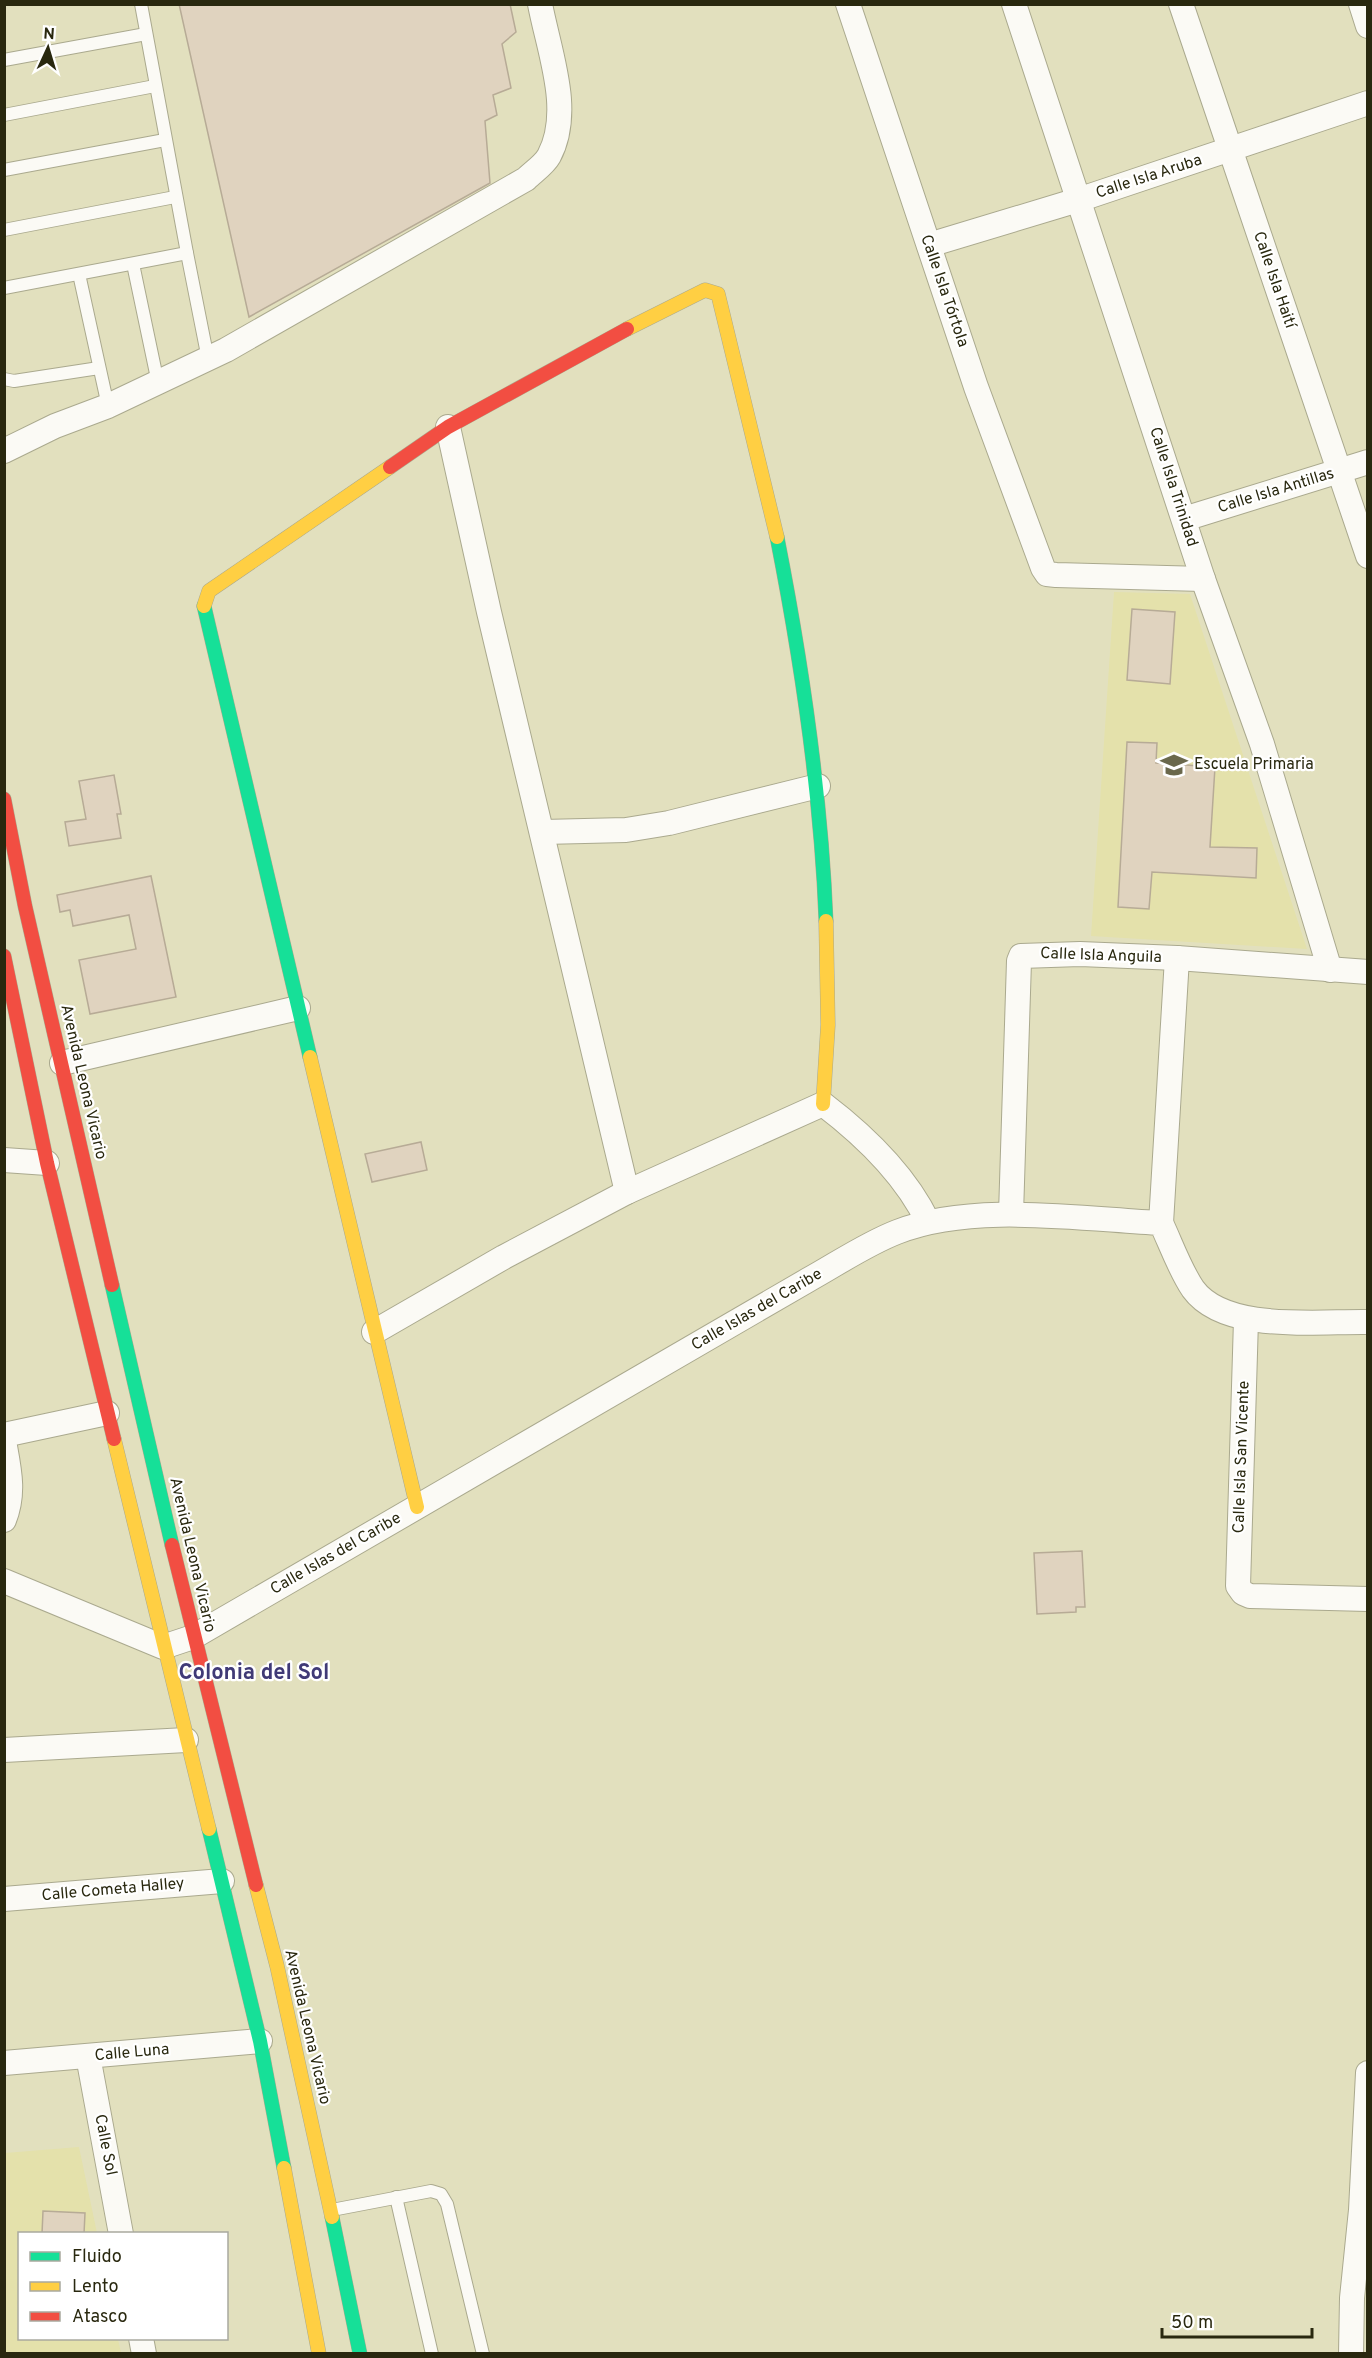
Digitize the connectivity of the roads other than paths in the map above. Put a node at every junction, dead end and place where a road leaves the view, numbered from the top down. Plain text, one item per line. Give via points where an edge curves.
1 (141, 4) edge
2 (540, 4) edge
3 (848, 4) edge
4 (1014, 4) edge
5 (1181, 4) edge
6 (1361, 4) edge
7 (1368, 26) edge
8 (146, 34) junction
9 (4, 60) edge
10 (155, 86) junction
11 (1368, 104) edge
12 (4, 115) edge
13 (165, 140) junction
14 (1230, 150) junction
15 (4, 170) edge
16 (175, 197) junction
17 (1078, 200) junction
18 (4, 230) edge
19 (929, 245) junction
20 (187, 253) junction
21 (133, 264) junction
22 (79, 274) junction
23 (4, 288) edge
24 (208, 359) junction
25 (99, 368) junction
26 (4, 379) edge
27 (158, 383) junction
28 (108, 405) junction
29 (448, 427) junction
30 (4, 451) edge
31 (1368, 462) edge
32 (1339, 471) junction
33 (1184, 519) junction
34 (1368, 555) edge
35 (1203, 579) junction
36 (818, 786) junction
37 (4, 798) edge
38 (543, 832) junction
39 (12, 877) edge
40 (4, 956) edge
41 (1177, 958) junction
42 (1330, 970) junction
43 (1368, 972) edge
44 (298, 1008) junction
45 (62, 1063) junction
46 (823, 1104) junction
47 (4, 1160) edge
48 (47, 1163) junction
49 (627, 1192) junction
50 (1011, 1214) junction
51 (928, 1222) junction
52 (1161, 1223) junction
53 (1246, 1320) junction
54 (1368, 1322) edge
55 (374, 1332) junction
56 (107, 1413) junction
57 (4, 1435) edge
58 (4, 1441) edge
59 (417, 1507) junction
60 (4, 1520) edge
61 (4, 1581) edge
62 (1368, 1599) edge
63 (193, 1636) junction
64 (162, 1647) junction
65 (186, 1740) junction
66 (4, 1750) edge
67 (222, 1881) junction
68 (4, 1899) edge
69 (260, 2041) junction
70 (88, 2056) junction
71 (4, 2063) edge
72 (1368, 2073) edge
73 (1367, 2097) edge
74 (396, 2197) junction
75 (331, 2211) junction
76 (121, 2232) edge
77 (319, 2354) edge
78 (360, 2354) edge
79 (432, 2354) edge
80 (483, 2354) edge
81 (1351, 2354) edge

1 - 8 lane
2 - 24 street via 559,98 559,131 548,158 526,179
3 - 19 street, Calle Isla Tórtola
4 - 17 street, Calle Isla Trinidad
5 - 14 street, Calle Isla Haití
6 - 7 street
8 - 9 lane
8 - 10 lane
10 - 12 lane
10 - 13 lane
11 - 14 street, Calle Isla Aruba
13 - 15 lane
13 - 16 lane
14 - 17 street, Calle Isla Aruba
14 - 32 street, Calle Isla Haití
16 - 18 lane
16 - 20 lane
17 - 19 street, Calle Isla Aruba
17 - 33 street, Calle Isla Trinidad
19 - 35 street, Calle Isla Tórtola via 976,387 1047,574
20 - 21 lane
20 - 24 lane
21 - 22 lane
21 - 27 lane
22 - 23 lane
22 - 25 lane
24 - 27 street
25 - 26 lane via 14,381
25 - 28 lane
27 - 28 street
28 - 30 street
29 - 36 street via 577,354 705,290 718,294 755,434 793,613
29 - 38 street
29 - 44 street via 209,591 204,606
31 - 32 street, Calle Isla Antillas
32 - 33 street, Calle Isla Antillas
32 - 34 street, Calle Isla Haití
33 - 35 street, Calle Isla Trinidad
35 - 42 street, Calle Isla Trinidad via 1262,744
36 - 38 street via 669,823 626,830
36 - 46 street via 827,902 829,1017
37 - 39 street, Avenida Leona Vicario
38 - 49 street
39 - 45 street, Avenida Leona Vicario
40 - 48 street
41 - 42 street, Calle Isla Anguila
41 - 50 street, Calle Isla Anguila via 1021,956
41 - 52 street
42 - 43 street, Calle Isla Anguila
44 - 45 street
44 - 55 street
45 - 63 street, Avenida Leona Vicario
46 - 49 street
46 - 51 street via 856,1130 898,1174 915,1194
47 - 48 street
48 - 56 street
49 - 55 street
50 - 51 street, Calle Islas del Caribe
50 - 52 street, Calle Islas del Caribe
51 - 59 street, Calle Islas del Caribe via 896,1232 808,1280
52 - 53 street via 1193,1289 1212,1308
53 - 54 street
53 - 62 street, Calle Isla San Vicente via 1238,1586 1250,1596
55 - 59 street
56 - 57 street
56 - 64 street
58 - 60 street via 11,1482 11,1503
59 - 63 street, Calle Islas del Caribe
61 - 64 street
63 - 64 street, Calle Islas del Caribe
63 - 75 street, Avenida Leona Vicario via 277,1966
64 - 65 street
65 - 66 street
65 - 67 street
67 - 68 street, Calle Cometa Halley
67 - 69 street
69 - 70 street, Calle Luna
69 - 77 street
70 - 71 street, Calle Luna
70 - 76 street, Calle Sol
72 - 73 street
73 - 81 street
74 - 75 lane
74 - 79 lane
74 - 80 lane via 431,2191 441,2194 447,2204
75 - 78 street, Avenida Leona Vicario

